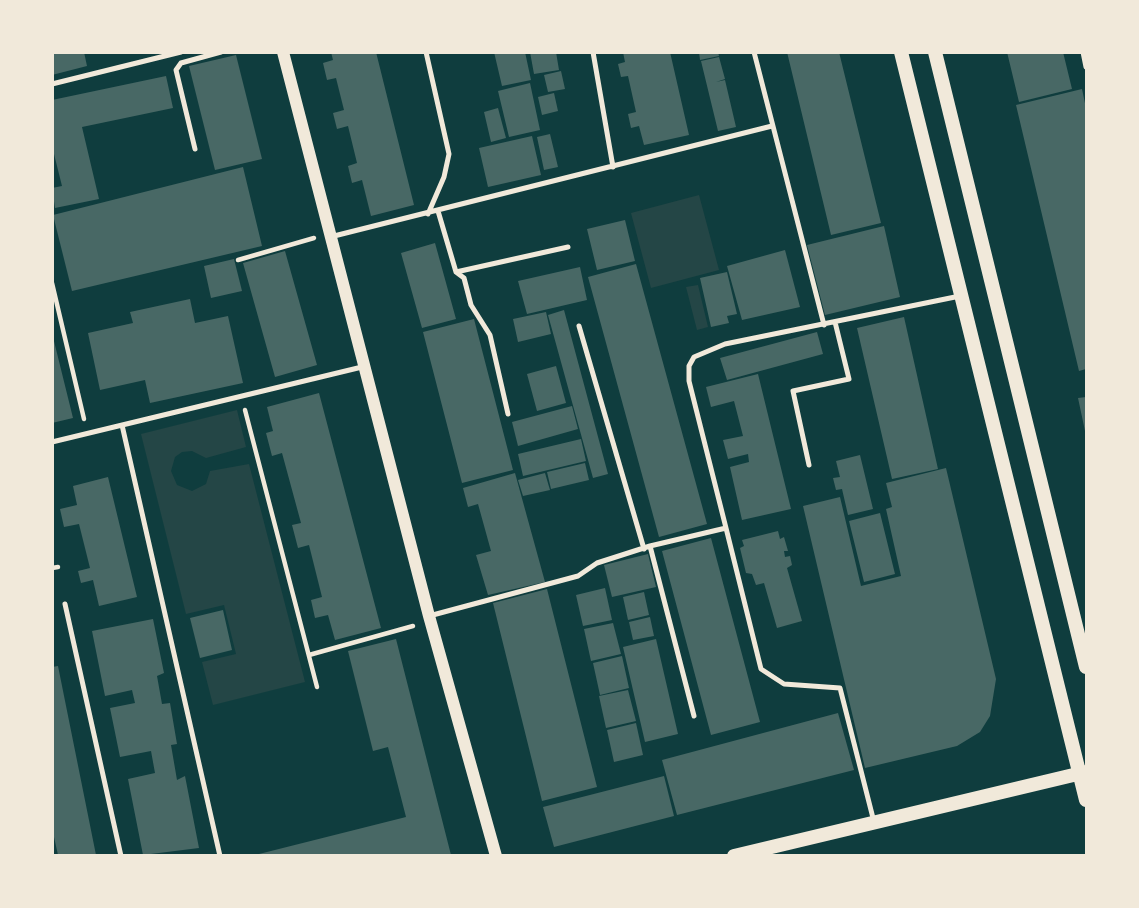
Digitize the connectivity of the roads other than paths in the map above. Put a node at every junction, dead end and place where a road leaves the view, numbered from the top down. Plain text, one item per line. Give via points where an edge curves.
1 (181, 52) edge
2 (221, 52) edge
3 (283, 52) edge
4 (426, 52) edge
5 (593, 52) edge
6 (754, 52) edge
7 (901, 52) edge
8 (935, 52) edge
9 (1083, 52) edge
10 (1087, 67) edge
11 (52, 85) edge
12 (772, 126) junction
13 (193, 140) junction
14 (184, 141) dead end
15 (195, 149) dead end
16 (613, 167) junction
17 (438, 211) junction
18 (428, 214) junction
19 (329, 234) junction
20 (568, 247) dead end
21 (456, 272) junction
22 (962, 295) junction
23 (835, 322) junction
24 (824, 325) junction
25 (579, 326) dead end
26 (364, 366) junction
27 (508, 414) dead end
28 (122, 425) junction
29 (52, 442) edge
30 (809, 465) dead end
31 (726, 528) junction
32 (647, 548) junction
33 (65, 604) dead end
34 (429, 619) junction
35 (1087, 667) edge
36 (694, 716) dead end
37 (1083, 773) edge
38 (1087, 800) edge
39 (874, 822) junction
40 (121, 856) edge
41 (220, 856) edge
42 (496, 856) edge
43 (734, 856) edge

1 - 11 lane
2 - 13 lane via 181,64 176,70
3 - 19 street
4 - 18 lane via 449,154
5 - 16 lane
6 - 12 lane
7 - 22 main road
8 - 35 main road
9 - 10 lane
12 - 16 lane
12 - 24 lane
13 - 14 lane
13 - 15 lane
16 - 17 lane
17 - 18 lane
17 - 21 lane
18 - 19 lane
19 - 26 street
20 - 21 lane
21 - 27 lane via 464,278 471,305 491,335
22 - 23 lane
22 - 37 main road
23 - 24 lane
23 - 30 lane via 849,379 793,391
24 - 31 lane via 725,344 694,357 689,366
25 - 32 lane
26 - 28 lane
26 - 34 street
28 - 29 lane
28 - 41 lane
31 - 32 lane
31 - 39 lane via 761,669 784,684 840,688
32 - 34 lane via 597,563 579,576
32 - 36 lane
33 - 40 lane
34 - 42 street
37 - 38 main road
37 - 39 main road
39 - 43 main road

